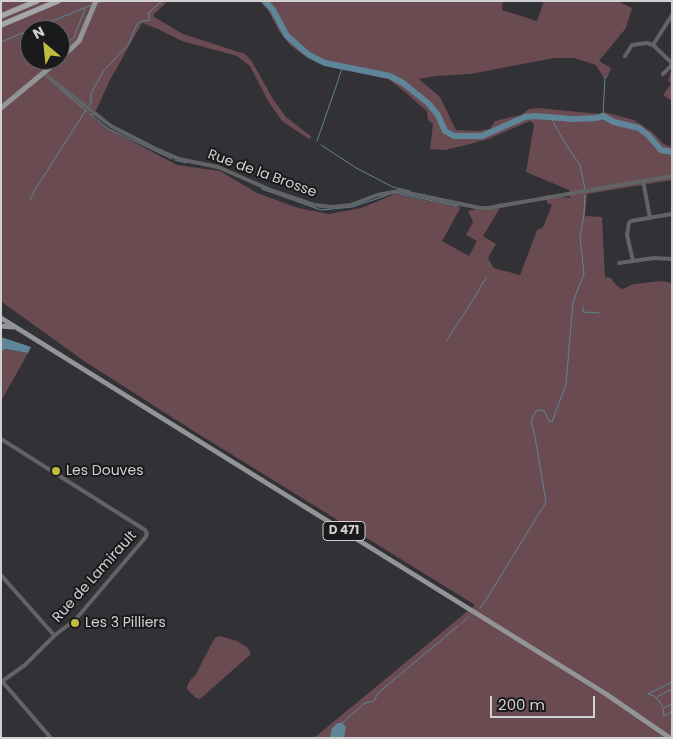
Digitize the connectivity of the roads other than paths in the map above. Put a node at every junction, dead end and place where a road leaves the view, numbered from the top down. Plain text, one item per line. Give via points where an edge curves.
1 (37, 1) edge
2 (58, 1) edge
3 (95, 4) edge
4 (672, 15) edge
5 (1, 16) edge
6 (1, 25) edge
7 (653, 44) junction
8 (70, 50) edge
9 (625, 56) dead end
10 (672, 64) edge
11 (47, 70) edge
12 (43, 73) junction
13 (663, 74) dead end
14 (1, 108) edge
15 (672, 176) edge
16 (643, 181) junction
17 (672, 214) edge
18 (650, 218) junction
19 (672, 259) edge
20 (633, 261) junction
21 (619, 263) dead end
22 (1, 318) edge
23 (1, 326) edge
24 (16, 328) junction
25 (1, 438) edge
26 (1, 574) edge
27 (55, 635) junction
28 (2, 681) edge
29 (51, 738) edge
30 (670, 738) edge

1 - 5 highway
2 - 6 highway
3 - 8 main road via 79,41
4 - 7 street
7 - 9 street via 632,45
7 - 10 street
10 - 13 street
11 - 12 main road
12 - 14 main road
12 - 16 street, Rue de la Brosse via 111,126 156,149 179,159 218,167 314,205 351,205 399,191 488,208
15 - 16 street, Rue de la Brosse
16 - 18 street
17 - 18 street
18 - 20 street via 629,223 627,235
19 - 20 street
20 - 21 street
22 - 24 main road, D 471
23 - 24 main road, D 471
24 - 30 main road, D 471 via 606,694
25 - 27 street, Rue de Lamirault via 146,532 145,538 76,620
26 - 27 street, Rue de Lamirault
27 - 28 street via 25,665
28 - 29 street

